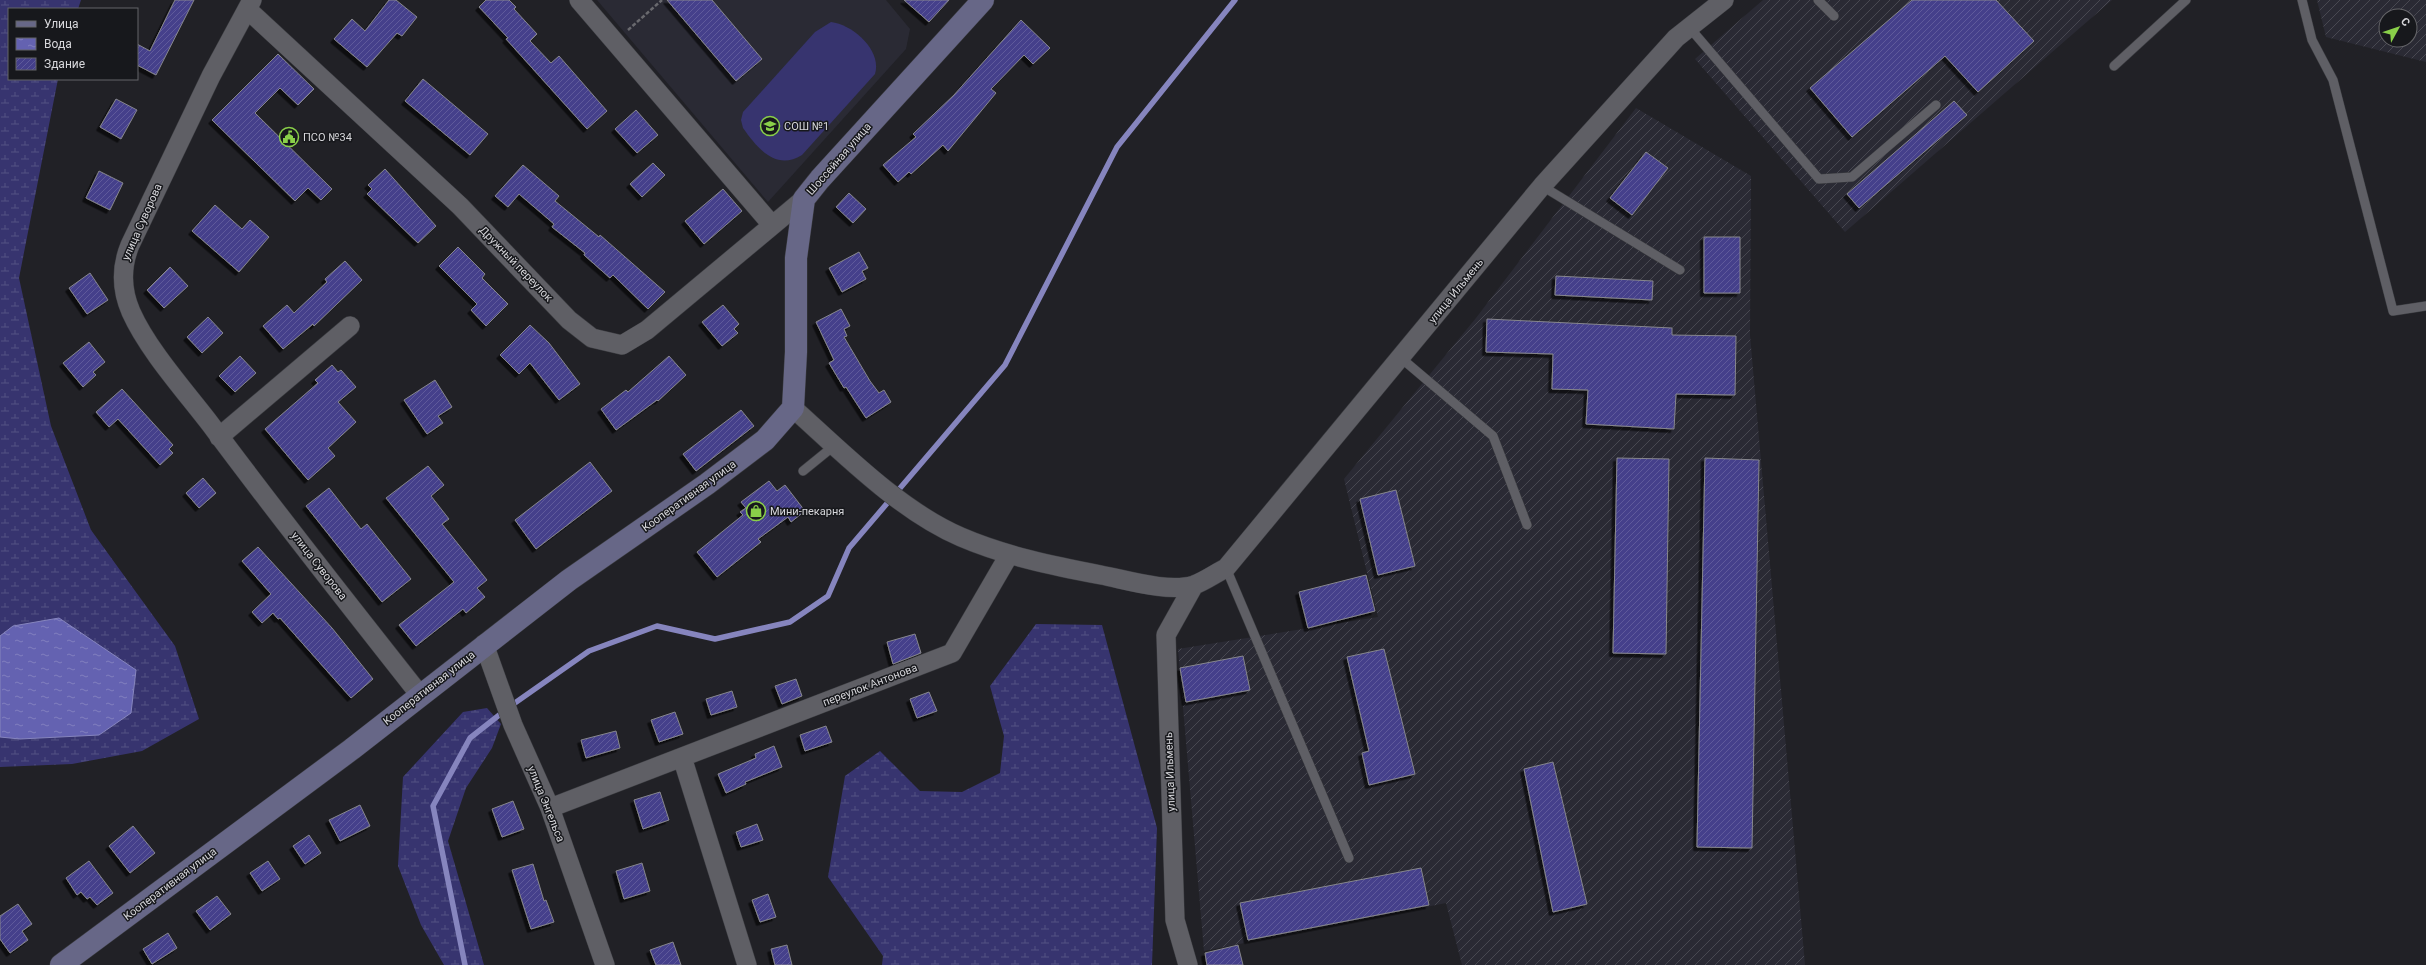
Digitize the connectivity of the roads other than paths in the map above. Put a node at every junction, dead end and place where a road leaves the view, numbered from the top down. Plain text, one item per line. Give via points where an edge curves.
1 (580, 0) edge
2 (983, 0) edge
3 (1724, 0) edge
4 (1818, 0) edge
5 (2186, 0) edge
6 (2302, 0) edge
7 (249, 5) edge
8 (1834, 16) dead end
9 (1689, 27) junction
10 (2114, 66) dead end
11 (1936, 105) dead end
12 (1542, 186) junction
13 (804, 199) junction
14 (772, 224) junction
15 (1680, 270) dead end
16 (2426, 306) edge
17 (350, 326) dead end
18 (1401, 358) junction
19 (792, 408) junction
20 (219, 437) junction
21 (835, 445) junction
22 (803, 471) dead end
23 (1527, 525) dead end
24 (1009, 555) junction
25 (1226, 568) junction
26 (1194, 585) junction
27 (484, 644) junction
28 (420, 695) junction
29 (682, 757) junction
30 (550, 808) junction
31 (1349, 858) dead end
32 (61, 965) edge
33 (605, 965) edge
34 (748, 965) edge
35 (1188, 965) edge

1 - 14 street
2 - 13 street, Шоссейная улица
3 - 9 street, улица Ильмень
4 - 8 lane
5 - 10 lane
6 - 16 lane via 2312,40 2333,80 2393,311
7 - 14 street, Дружный переулок via 460,206 569,320 592,338 622,345 647,330
7 - 20 street, улица Суворова via 210,76 133,238 124,259 122,274 131,311 140,330
9 - 11 lane via 1819,179 1852,177
9 - 12 street, улица Ильмень via 1676,38
12 - 15 lane
12 - 18 street, улица Ильмень
13 - 14 street, Дружный переулок
13 - 19 street, Шоссейная улица via 796,258 796,352
17 - 20 street
18 - 23 lane via 1493,436
18 - 25 street, улица Ильмень
19 - 21 street, улица Ильмень
19 - 27 street, Кооперативная улица via 765,440
20 - 28 street, улица Суворова
21 - 22 lane
21 - 24 street, улица Ильмень via 873,480 916,512 960,537
24 - 26 street, улица Ильмень via 1165,587
24 - 29 street, переулок Антонова via 952,653
25 - 26 street, улица Ильмень
25 - 31 lane
26 - 35 street, улица Ильмень via 1166,635 1175,920
27 - 28 street, Кооперативная улица
27 - 30 street, улица Энгельса via 513,725
28 - 32 street, Кооперативная улица via 352,749
29 - 30 street, переулок Антонова
29 - 34 street
30 - 33 street, улица Энгельса

